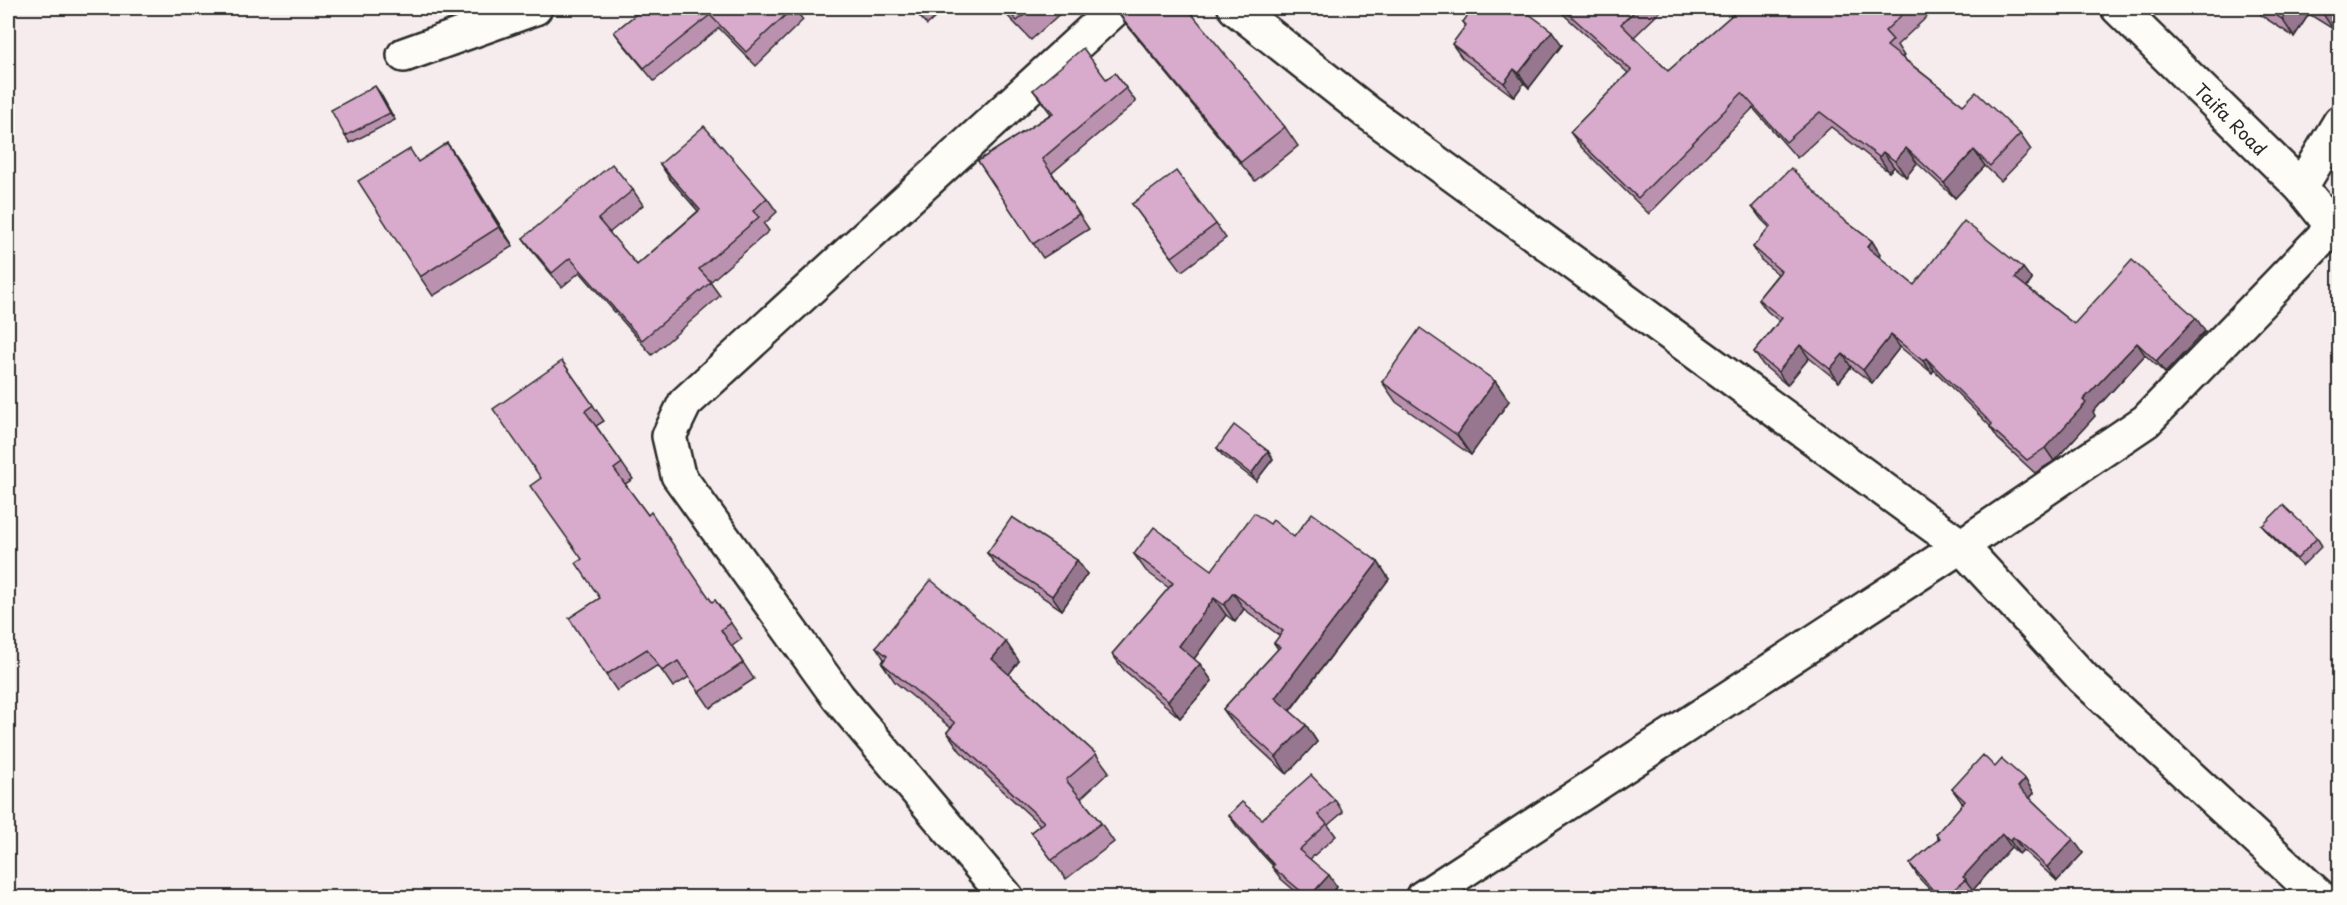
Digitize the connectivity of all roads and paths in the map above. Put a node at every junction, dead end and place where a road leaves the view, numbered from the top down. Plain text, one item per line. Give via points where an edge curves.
1 (535, 8) edge
2 (1116, 8) edge
3 (1235, 8) edge
4 (2118, 8) edge
5 (404, 55) dead end
6 (2340, 122) edge
7 (2301, 187) junction
8 (2336, 232) edge
9 (1961, 546) junction
10 (1007, 897) edge
11 (1422, 897) edge
12 (2321, 897) edge

1 - 5 main road
2 - 10 main road via 685,403 669,436 678,475 838,697
3 - 9 main road via 1367,112
4 - 7 main road, Taifa Road
6 - 7 main road
7 - 8 main road, Taifa Road
8 - 9 main road via 2146,421
9 - 11 main road
9 - 12 main road via 2083,678

